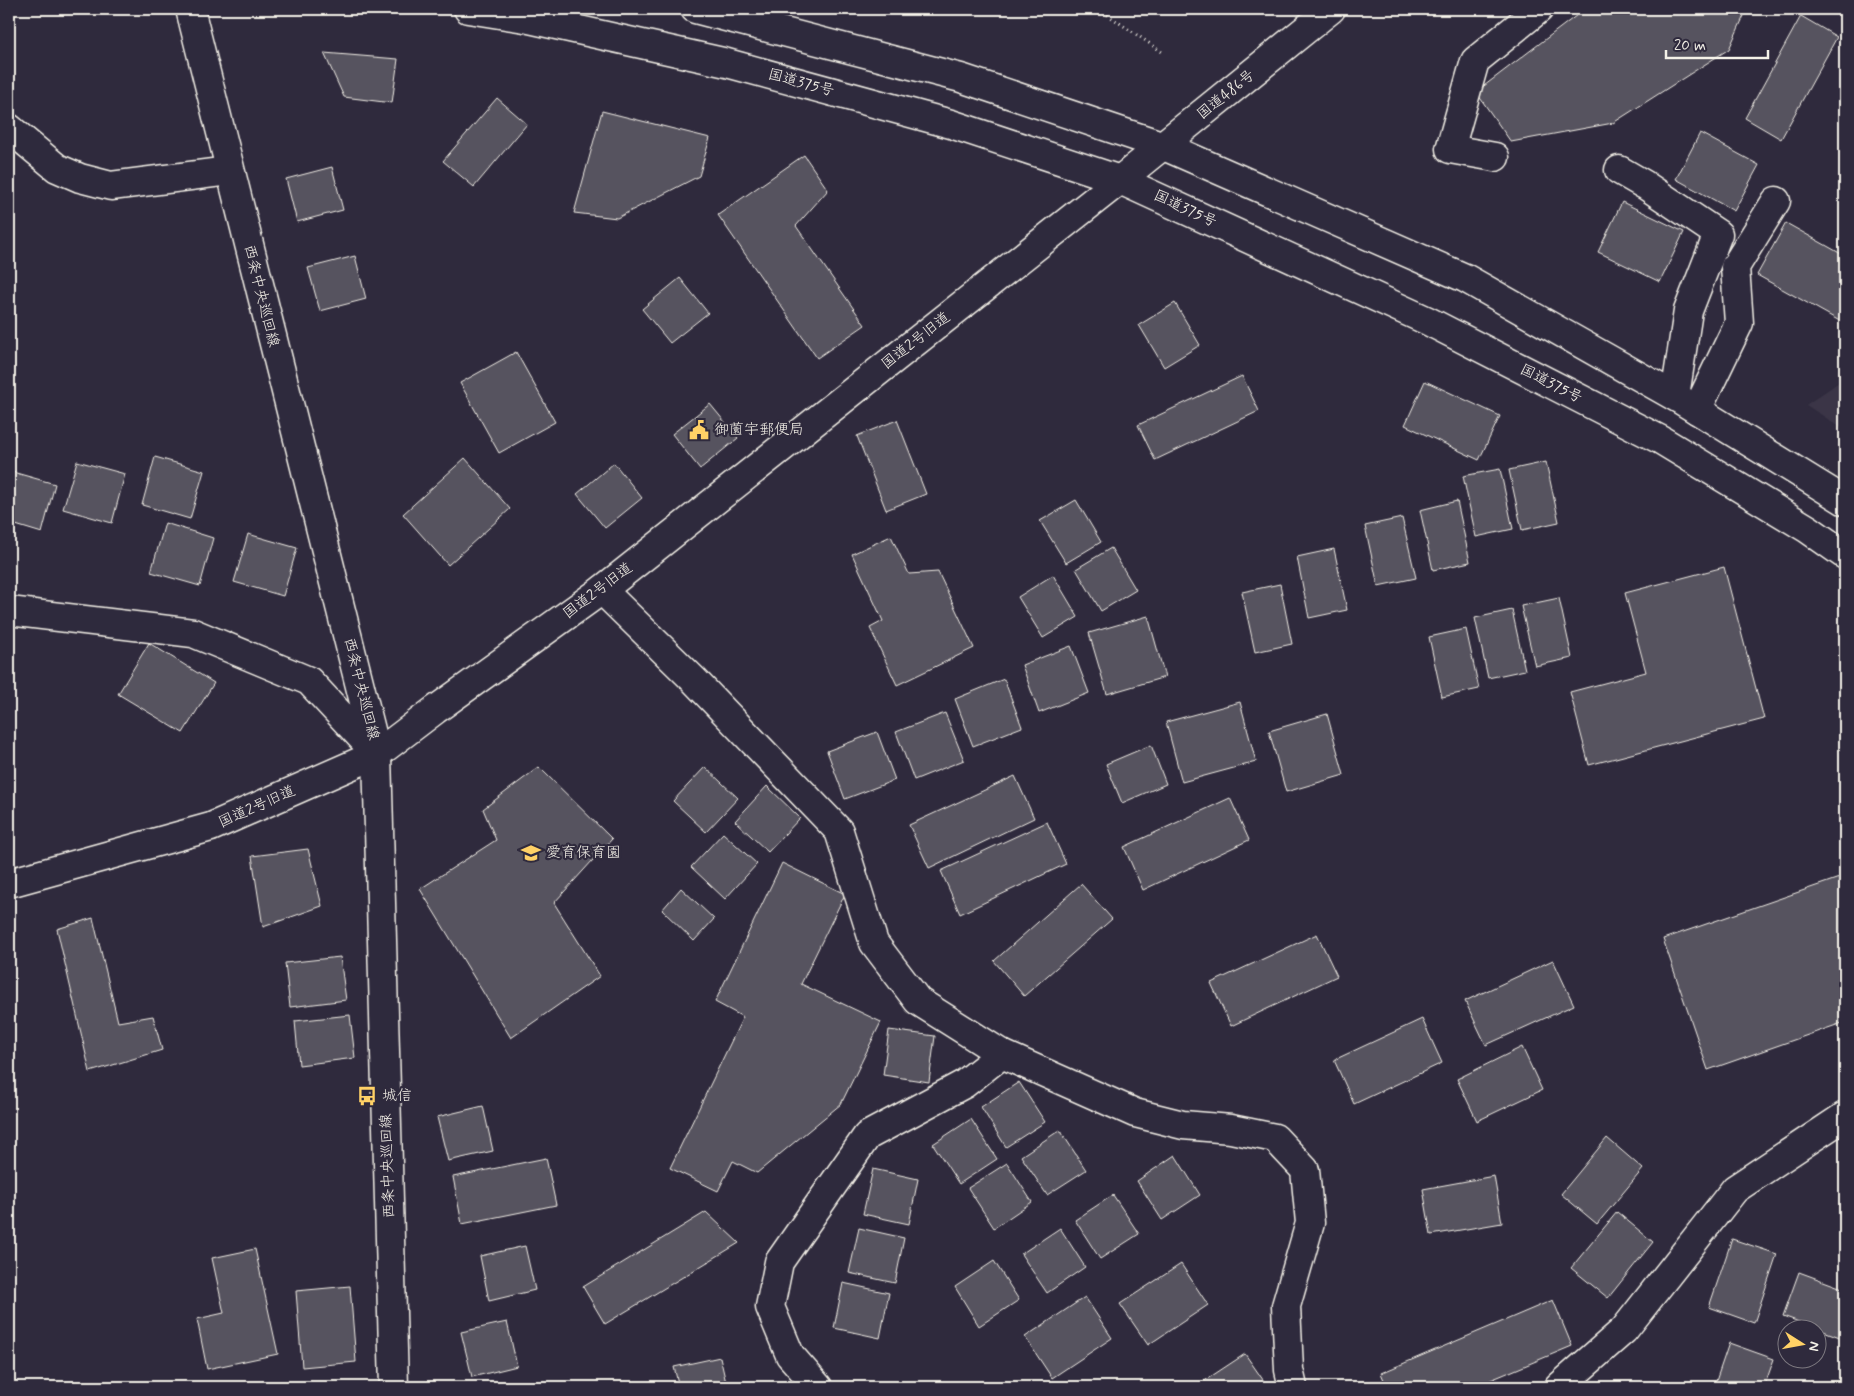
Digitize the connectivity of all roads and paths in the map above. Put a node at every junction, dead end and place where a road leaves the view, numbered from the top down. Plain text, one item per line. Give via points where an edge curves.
1 (190, 9) edge
2 (468, 9) edge
3 (695, 9) edge
4 (1099, 9) edge
5 (1332, 9) edge
6 (1539, 9) edge
7 (1162, 52) dead end
8 (9, 128) edge
9 (1164, 146) junction
10 (1495, 157) dead end
11 (1619, 170) dead end
12 (230, 171) junction
13 (1120, 180) junction
14 (1776, 201) dead end
15 (1686, 403) junction
16 (1845, 501) edge
17 (1845, 555) edge
18 (602, 590) junction
19 (9, 611) edge
20 (377, 754) junction
21 (9, 883) edge
22 (1002, 1054) junction
23 (1845, 1116) edge
24 (394, 1387) edge
25 (818, 1387) edge
26 (1293, 1387) edge
27 (1559, 1387) edge

1 - 12 main road, 西条中央巡回線
2 - 13 main road, 国道375号 via 524,18 727,63 951,124
3 - 9 main road via 961,78
4 - 7 path
5 - 9 main road, 国道486号
6 - 10 main road via 1475,61 1450,149
8 - 12 main road via 57,168 111,186
9 - 13 main road, 国道486号
9 - 15 main road via 1465,278
11 - 15 main road via 1718,234 1688,312
12 - 20 main road, 西条中央巡回線
13 - 17 main road, 国道375号 via 1428,321 1661,440
13 - 18 main road, 国道2号旧道
14 - 15 main road via 1735,267 1739,323
15 - 16 main road
18 - 20 main road, 国道2号旧道
18 - 22 main road via 839,831 874,943 918,1001
19 - 20 main road via 193,633 309,681
20 - 21 main road, 国道2号旧道 via 211,827
20 - 24 main road, 西条中央巡回線
22 - 25 main road via 964,1084 867,1136 779,1262 770,1308 790,1355
22 - 26 main road via 1135,1113 1183,1125 1231,1129 1276,1138 1305,1170 1310,1223 1286,1306 1289,1370
23 - 27 main road via 1735,1189 1624,1330

